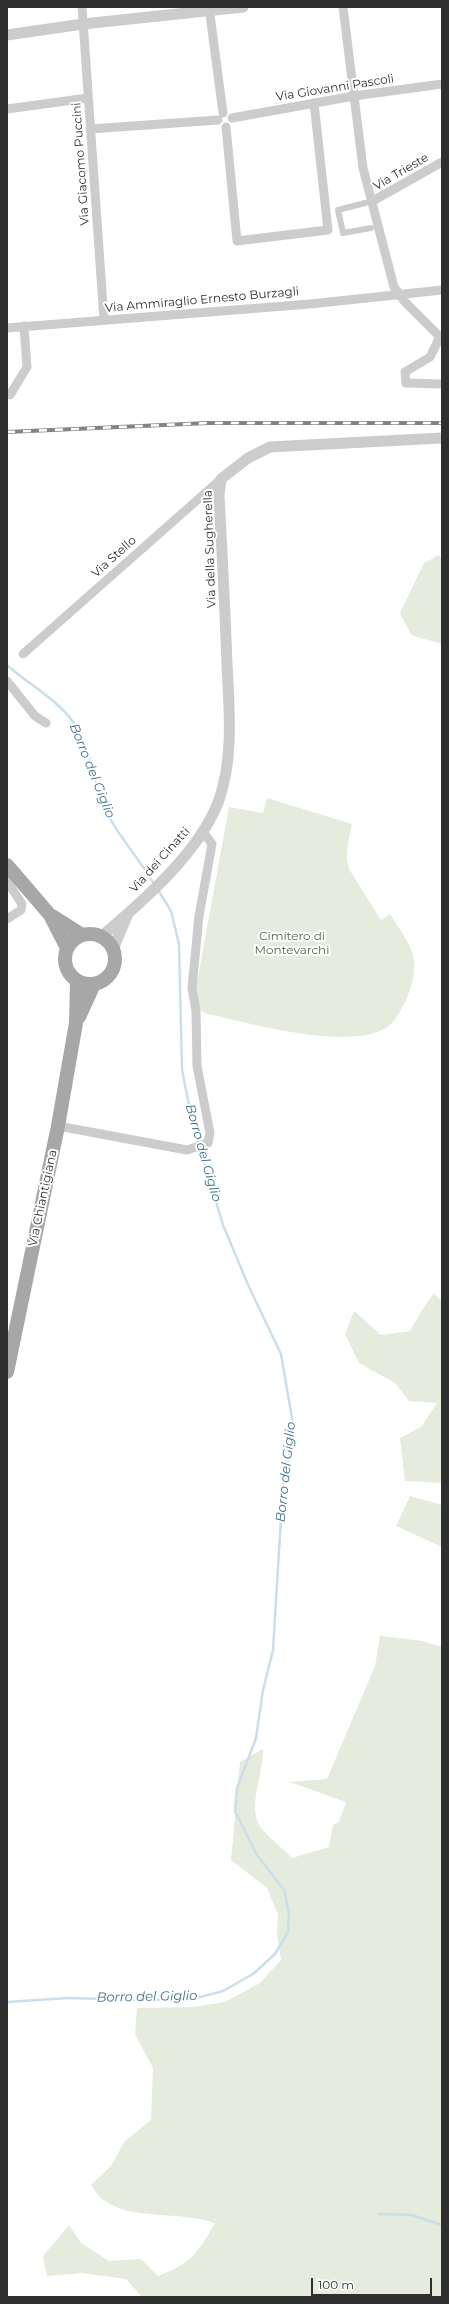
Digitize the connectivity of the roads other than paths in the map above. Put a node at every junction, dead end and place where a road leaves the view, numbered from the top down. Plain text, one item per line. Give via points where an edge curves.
1 (82, 7) edge
2 (243, 7) edge
3 (343, 7) edge
4 (209, 10) edge
5 (83, 24) junction
6 (7, 35) edge
7 (442, 84) edge
8 (354, 96) junction
9 (88, 98) junction
10 (314, 103) junction
11 (7, 109) edge
12 (220, 116) junction
13 (232, 118) junction
14 (226, 127) junction
15 (90, 129) junction
16 (442, 162) edge
17 (368, 203) junction
18 (371, 228) dead end
19 (442, 290) edge
20 (400, 295) junction
21 (104, 320) junction
22 (24, 326) junction
23 (7, 328) edge
24 (441, 338) edge
25 (442, 384) edge
26 (10, 395) dead end
27 (442, 438) edge
28 (221, 479) junction
29 (23, 654) dead end
30 (7, 681) edge
31 (46, 723) dead end
32 (219, 800) joint
33 (203, 832) junction
34 (7, 865) edge
35 (7, 880) edge
36 (128, 914) junction
37 (50, 915) junction
38 (7, 920) edge
39 (82, 935) junction
40 (102, 936) junction
41 (67, 948) junction
42 (113, 949) junction
43 (77, 981) junction
44 (94, 984) junction
45 (76, 1023) junction
46 (58, 1126) junction
47 (7, 1372) edge

1 - 5 street, Via Giacomo Puccini
2 - 4 street
3 - 8 street
4 - 5 street
4 - 12 street
5 - 6 street
5 - 9 street, Via Giacomo Puccini
7 - 8 street, Via Giovanni Pascoli
8 - 10 street, Via Giovanni Pascoli
8 - 17 street
9 - 11 street
9 - 15 street, Via Giacomo Puccini
10 - 13 street, Via Giovanni Pascoli
10 - 14 street via 328,230 236,242
12 - 13 street via 229,114
12 - 14 street via 220,125
12 - 15 street
13 - 14 street via 231,124
15 - 21 street, Via Giacomo Puccini
16 - 17 street, Via Trieste
17 - 18 street via 338,210 344,233
17 - 20 street via 394,287
19 - 20 street, Via Ammiraglio Ernesto Burzagli
20 - 21 street, Via Ammiraglio Ernesto Burzagli
20 - 24 street
21 - 22 street, Via Ammiraglio Ernesto Burzagli
22 - 23 street, Via Ammiraglio Ernesto Burzagli
22 - 26 street via 27,367
24 - 25 street via 430,357 405,372 405,377 406,383 413,385
27 - 28 street, Via della Sugherella via 270,446 248,458
28 - 29 street, Via Stello
28 - 32 street, Via della Sugherella via 219,495 229,725 226,766
30 - 31 street via 35,716
32 - 33 street, Via dei Cinatti
33 - 36 street, Via dei Cinatti
33 - 46 street via 212,844 199,916 192,988 196,1011 197,1066 210,1133 208,1143 187,1150
34 - 37 main road
35 - 38 street via 22,904 21,910
36 - 40 street, Via dei Cinatti
36 - 42 street
37 - 39 main road
37 - 41 main road
39 - 40 main road
39 - 41 main road
40 - 42 main road
41 - 43 main road via 67,970
42 - 44 main road via 115,964 112,971 102,981
43 - 44 main road
43 - 45 main road, Via Chiantigiana
44 - 45 main road, Via Chiantigiana
45 - 46 main road, Via Chiantigiana
46 - 47 main road, Via Chiantigiana

